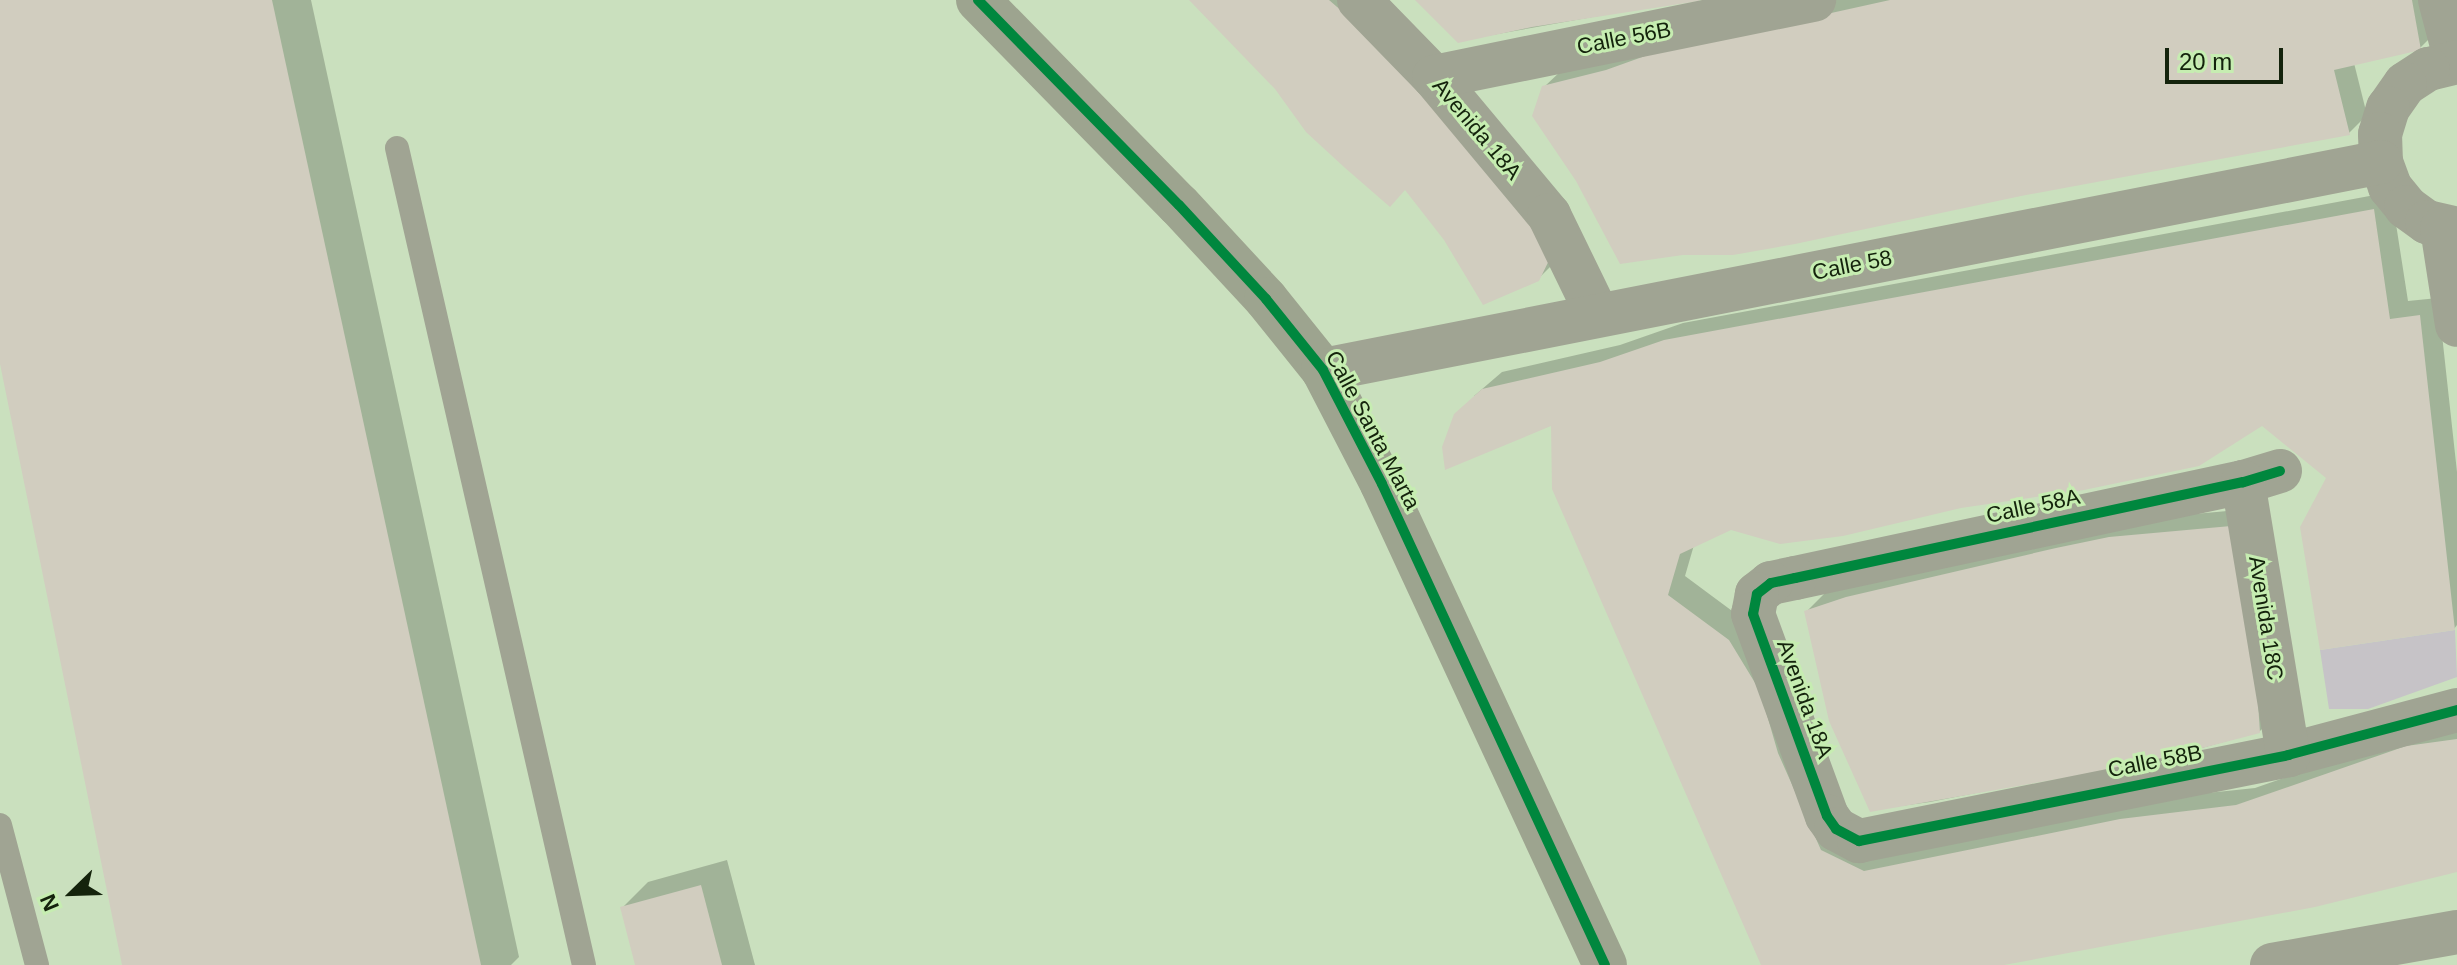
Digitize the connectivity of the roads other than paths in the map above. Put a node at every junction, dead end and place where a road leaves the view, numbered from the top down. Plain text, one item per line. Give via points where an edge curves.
1 (978, 0) edge
2 (1359, 0) edge
3 (1814, 0) edge
4 (2440, 0) edge
5 (2456, 62) edge
6 (1434, 77) junction
7 (397, 148) dead end
8 (2381, 162) junction
9 (2450, 228) edge
10 (1597, 314) junction
11 (2457, 325) edge
12 (1323, 370) junction
13 (2261, 476) joint
14 (1795, 578) joint
15 (2457, 710) edge
16 (2288, 755) junction
17 (0, 825) edge
18 (1859, 841) joint
19 (2457, 932) edge
20 (37, 965) edge
21 (584, 965) edge
22 (1605, 965) edge
23 (2272, 965) edge

1 - 12 street, Calle Santa Marta via 1179,205
2 - 6 street, Avenida 18A
3 - 6 street, Calle 56B
4 - 5 street
5 - 8 street via 2428,69 2405,84 2388,108 2380,134
6 - 10 street, Avenida 18A via 1549,215
7 - 21 lane
8 - 9 street via 2390,187 2406,207
8 - 10 street, Calle 58
9 - 11 street
10 - 12 street, Calle 58
12 - 22 street, Calle Santa Marta via 1382,484
13 - 14 street, Calle 58A
13 - 16 street, Avenida 18C
14 - 18 street, Avenida 18A via 1771,583 1757,594 1753,614 1827,816 1845,837
15 - 16 street, Calle 58B
16 - 18 street, Calle 58B
17 - 20 lane
19 - 23 street

